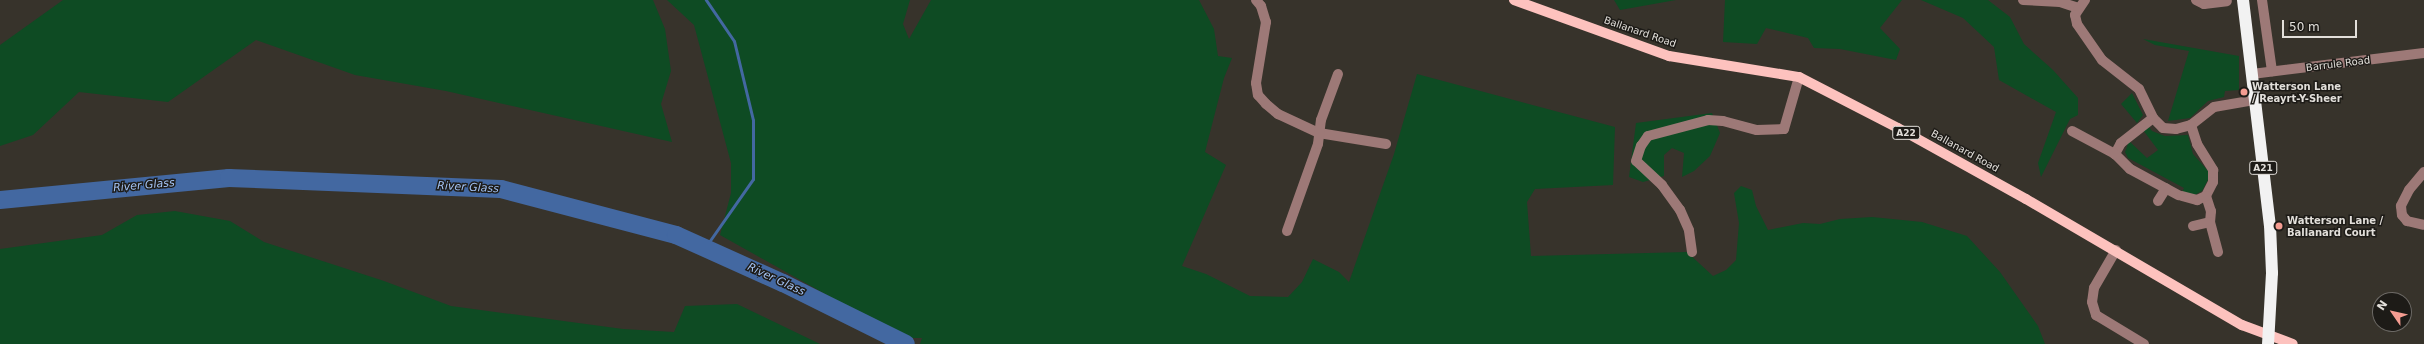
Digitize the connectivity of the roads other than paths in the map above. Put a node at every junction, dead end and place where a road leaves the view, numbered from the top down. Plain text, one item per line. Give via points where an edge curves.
1 (1256, 0) edge
2 (1514, 0) edge
3 (2024, 0) edge
4 (2085, 0) edge
5 (2196, 0) edge
6 (2243, 0) edge
7 (2262, 0) edge
8 (2221, 1) edge
9 (2078, 8) junction
10 (2424, 53) edge
11 (2272, 71) junction
12 (1338, 74) dead end
13 (2252, 74) junction
14 (1799, 78) junction
15 (2255, 100) junction
16 (2153, 118) junction
17 (2191, 125) junction
18 (2072, 131) dead end
19 (1319, 133) junction
20 (1386, 144) dead end
21 (2115, 154) junction
22 (2424, 172) edge
23 (2166, 188) junction
24 (2206, 196) junction
25 (2158, 201) dead end
26 (2210, 222) junction
27 (2424, 225) edge
28 (2193, 226) dead end
29 (1287, 232) dead end
30 (2116, 250) junction
31 (1692, 252) dead end
32 (2218, 252) dead end
33 (2269, 340) edge
34 (2144, 344) edge
35 (2293, 344) edge

1 - 19 street via 1262,6 1266,22 1256,83 1258,95 1278,114
2 - 14 main road, Ballanard Road / A22 via 1669,56 1736,65
3 - 9 street via 2060,2
4 - 9 street
5 - 8 street via 2204,4
6 - 13 highway, A21
7 - 11 street
9 - 16 street via 2075,15 2077,24 2102,60 2139,89
10 - 11 street, Barrule Road
11 - 13 street, Barrule Road
12 - 19 street via 1321,120
13 - 15 highway, A21
14 - 30 main road, Ballanard Road / A22 via 1898,128
14 - 31 street via 1784,129 1757,130 1723,121 1708,120 1648,136 1641,146 1636,161 1662,185 1680,210 1689,230
15 - 17 street via 2214,107
15 - 33 highway, A21 via 2270,225 2272,273
16 - 17 street via 2163,128
16 - 21 street via 2121,143
17 - 24 street via 2197,144 2213,170 2213,182
18 - 21 street
19 - 20 street
19 - 29 street via 1318,144
21 - 23 street via 2130,170
22 - 27 street via 2409,190 2401,206 2402,215 2407,221
23 - 24 street via 2180,196 2198,200
23 - 25 street
24 - 26 street via 2211,211
26 - 28 street
26 - 32 street
30 - 33 main road, Ballanard Road / A22
30 - 34 street via 2094,288 2092,302 2096,315
33 - 35 main road, Ballanard Road / A22

